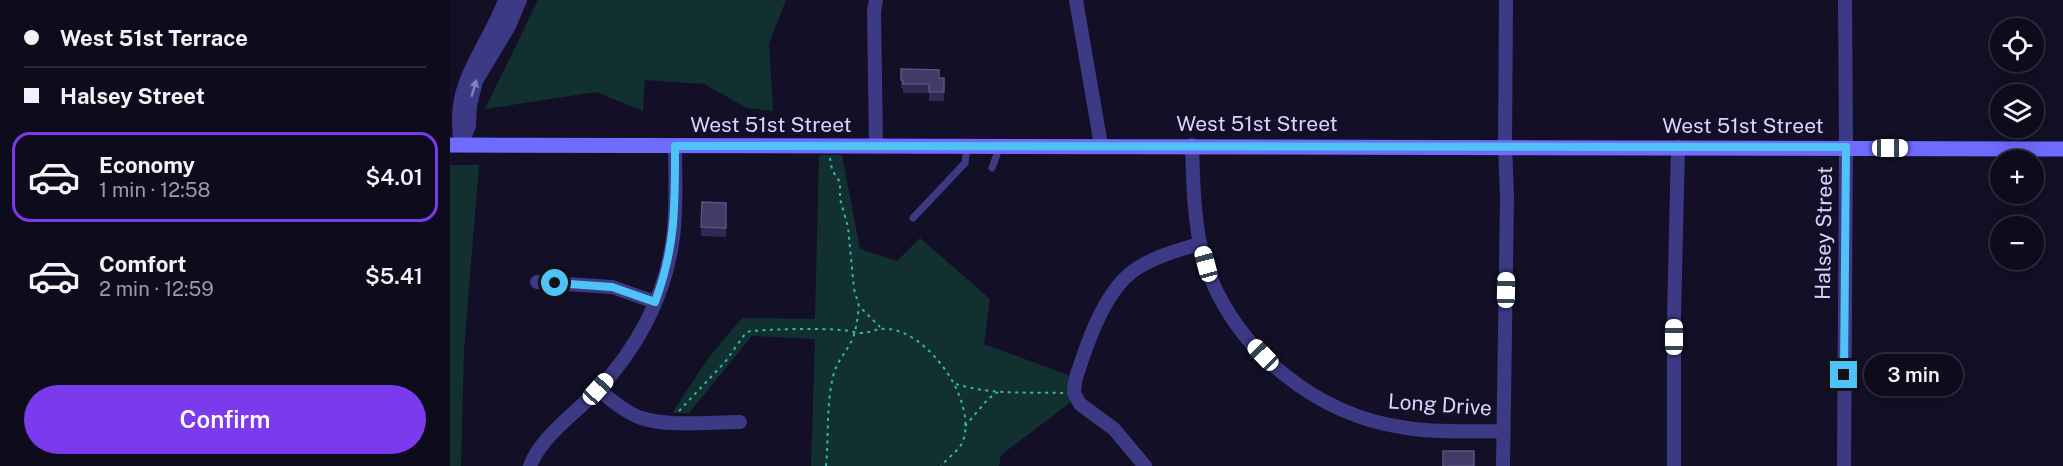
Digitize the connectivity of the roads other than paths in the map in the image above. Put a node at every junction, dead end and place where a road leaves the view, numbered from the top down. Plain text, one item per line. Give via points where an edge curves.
1 (520, 0) edge
2 (876, 0) edge
3 (1076, 0) edge
4 (1506, 0) edge
5 (1845, 0) edge
6 (506, 11) edge
7 (456, 145) edge
8 (1101, 145) junction
9 (1192, 145) junction
10 (675, 146) junction
11 (876, 146) junction
12 (968, 146) junction
13 (1000, 146) junction
14 (1505, 146) junction
15 (1678, 147) junction
16 (1846, 147) junction
17 (2063, 149) edge
18 (992, 168) dead end
19 (914, 218) dead end
20 (1200, 244) junction
21 (537, 282) dead end
22 (655, 302) junction
23 (598, 389) junction
24 (740, 422) dead end
25 (1504, 431) junction
26 (530, 466) edge
27 (1145, 466) edge
28 (1503, 466) edge
29 (1674, 466) edge
30 (1844, 466) edge

1 - 6 street
2 - 11 street
3 - 8 street
4 - 14 street
5 - 16 street, Halsey Street
6 - 7 street via 472,59 459,89
7 - 10 street, West 51st Street
8 - 9 street, West 51st Street
8 - 13 street, West 51st Street
9 - 14 street, West 51st Street
9 - 20 street, Long Drive
10 - 11 street, West 51st Street
10 - 22 street via 673,239
11 - 12 street, West 51st Street
12 - 13 street, West 51st Street
12 - 19 lane via 965,163
13 - 18 lane
14 - 15 street, West 51st Street
14 - 25 street
15 - 16 street, West 51st Street
15 - 29 street
16 - 17 street, West 51st Street
16 - 30 street, Halsey Street
20 - 25 street, Long Drive via 1217,292 1251,344 1300,387 1328,404 1376,422 1428,430
20 - 27 street via 1154,259 1127,276 1102,309 1074,387 1080,404 1114,429
21 - 22 street via 612,287
22 - 23 street via 629,352
23 - 24 street via 642,418
23 - 26 street via 544,443
25 - 28 street

